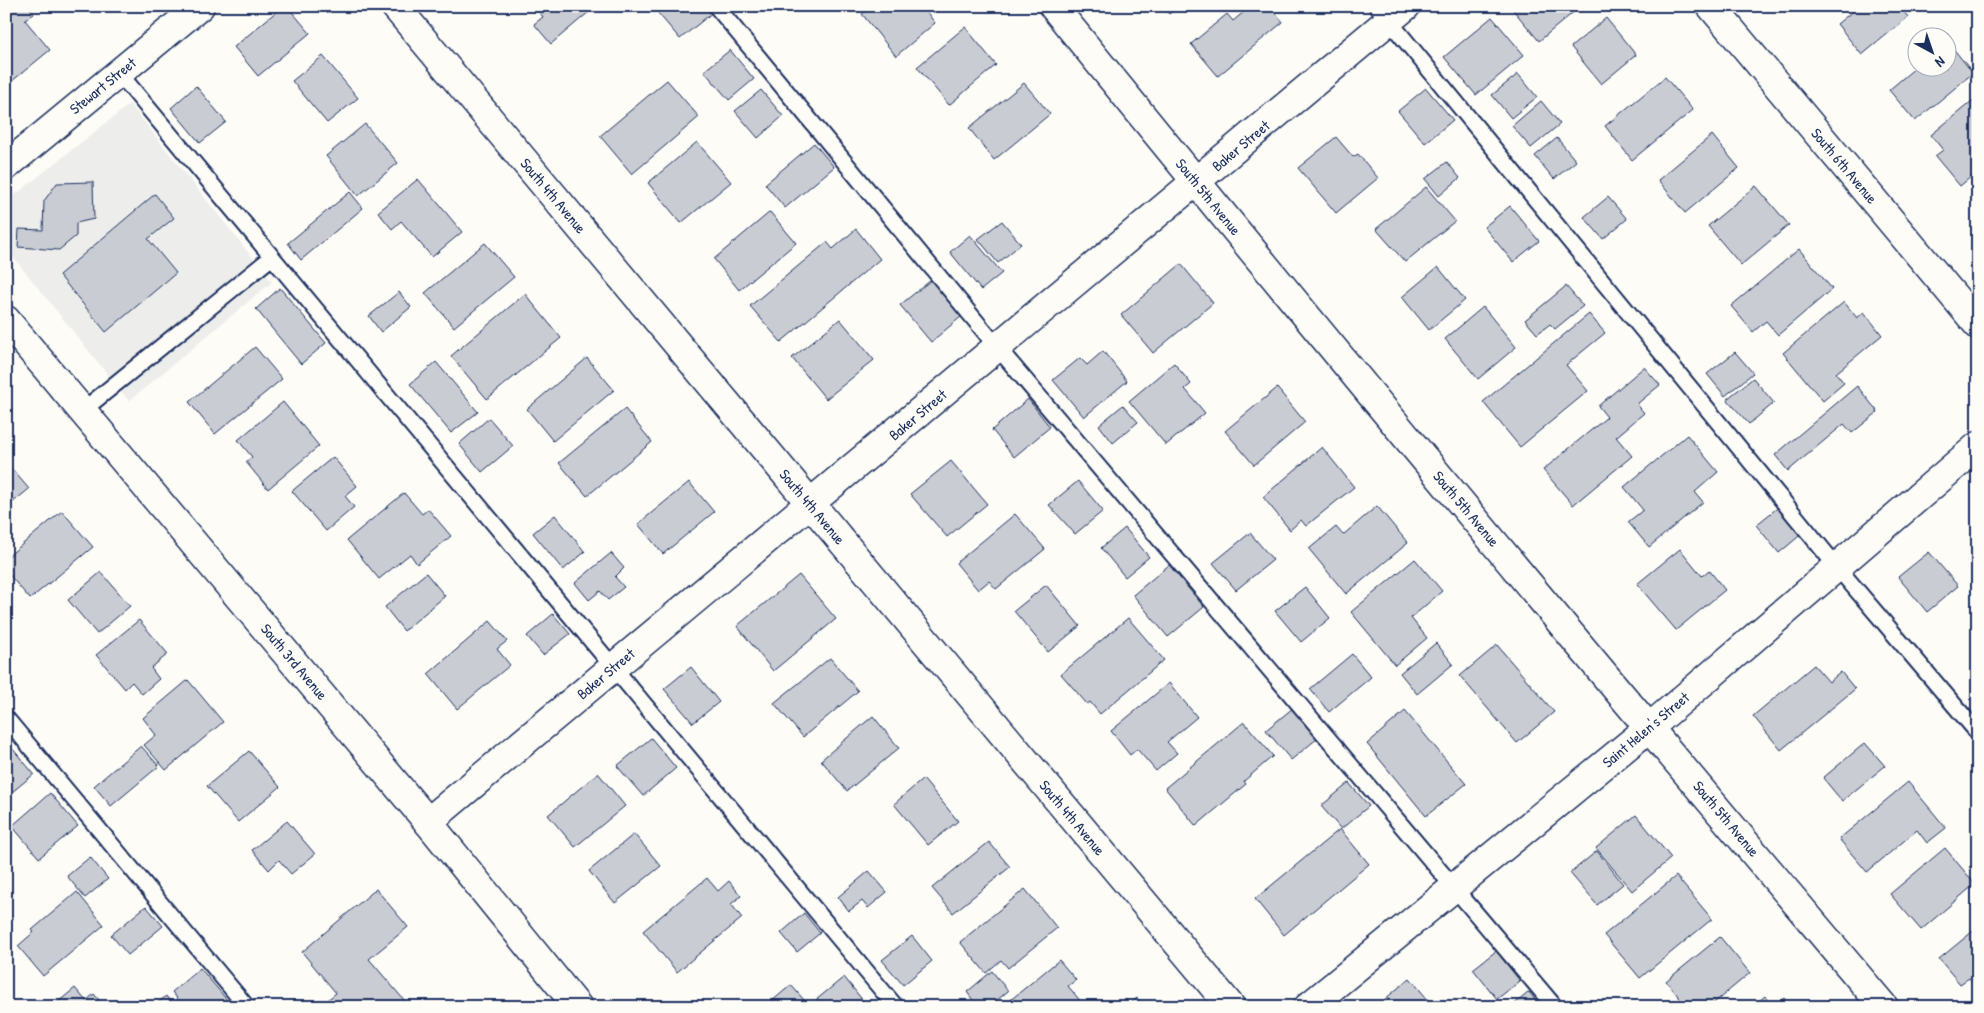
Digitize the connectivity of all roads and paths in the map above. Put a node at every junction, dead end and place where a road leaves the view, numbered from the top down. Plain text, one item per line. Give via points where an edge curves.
1 (200, 6) edge
2 (395, 6) edge
3 (716, 6) edge
4 (1053, 6) edge
5 (1711, 6) edge
6 (1391, 11) edge
7 (119, 73) junction
8 (6, 166) edge
9 (1196, 183) junction
10 (272, 257) junction
11 (6, 320) edge
12 (1978, 325) edge
13 (998, 348) junction
14 (82, 411) junction
15 (1978, 446) edge
16 (810, 504) junction
17 (1837, 567) junction
18 (614, 668) junction
19 (6, 718) edge
20 (1648, 728) junction
21 (1978, 733) edge
22 (428, 822) junction
23 (1454, 887) junction
24 (575, 1006) edge
25 (247, 1007) edge
26 (896, 1007) edge
27 (1231, 1007) edge
28 (1308, 1007) edge
29 (1554, 1007) edge
30 (1884, 1007) edge

1 - 7 street, Stewart Street
2 - 16 street, South 4th Avenue
3 - 13 lane
4 - 9 street, South 5th Avenue
5 - 12 street, South 6th Avenue
6 - 9 street, Baker Street
6 - 17 lane
7 - 8 street, Stewart Street
7 - 10 lane
9 - 13 street, Baker Street
9 - 20 street, South 5th Avenue
10 - 14 lane
10 - 18 lane
11 - 14 street, South 3rd Avenue
13 - 16 street, Baker Street
13 - 23 lane
14 - 22 street, South 3rd Avenue
15 - 17 street, Saint Helen's Street
16 - 18 street, Baker Street
16 - 27 street, South 4th Avenue
17 - 20 street, Saint Helen's Street
17 - 21 lane
18 - 22 street, Baker Street
18 - 26 lane
19 - 25 lane
20 - 23 street, Saint Helen's Street
20 - 30 street, South 5th Avenue
22 - 24 street, South 3rd Avenue
23 - 28 street, Saint Helen's Street
23 - 29 lane

